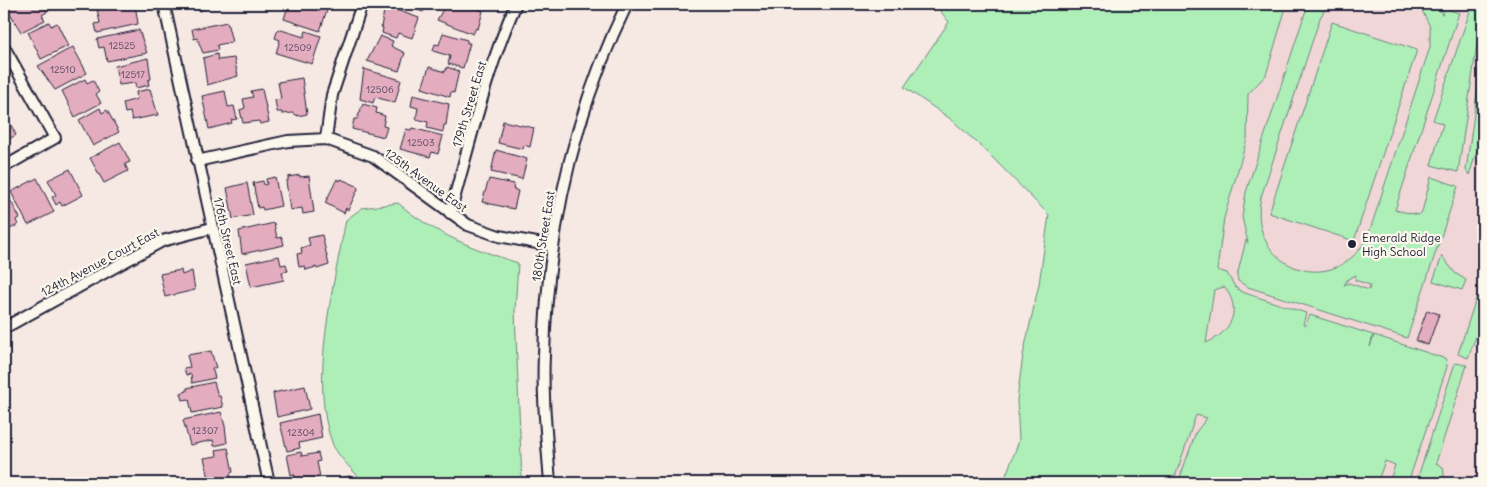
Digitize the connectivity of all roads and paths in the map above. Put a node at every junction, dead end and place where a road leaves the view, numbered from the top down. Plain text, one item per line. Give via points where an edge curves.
1 (164, 4) edge
2 (362, 4) edge
3 (516, 4) edge
4 (627, 4) edge
5 (4, 47) edge
6 (326, 139) junction
7 (197, 161) junction
8 (4, 167) edge
9 (450, 213) junction
10 (212, 228) junction
11 (553, 246) junction
12 (4, 328) edge
13 (269, 483) edge
14 (550, 483) edge

1 - 7 street, 176th Street East
2 - 6 street via 332,94
3 - 9 street, 179th Street East via 482,101
4 - 11 street, 180th Street East via 583,113 568,165
5 - 8 street via 55,138
6 - 7 street, 125th Avenue East via 288,141
6 - 9 street, 125th Avenue East via 373,156
7 - 10 street, 176th Street East
9 - 11 street, 125th Avenue East via 468,225 499,236
10 - 12 street, 124th Avenue Court East via 162,241
10 - 13 street, 176th Street East
11 - 14 street, 180th Street East via 546,298 544,356 544,409

